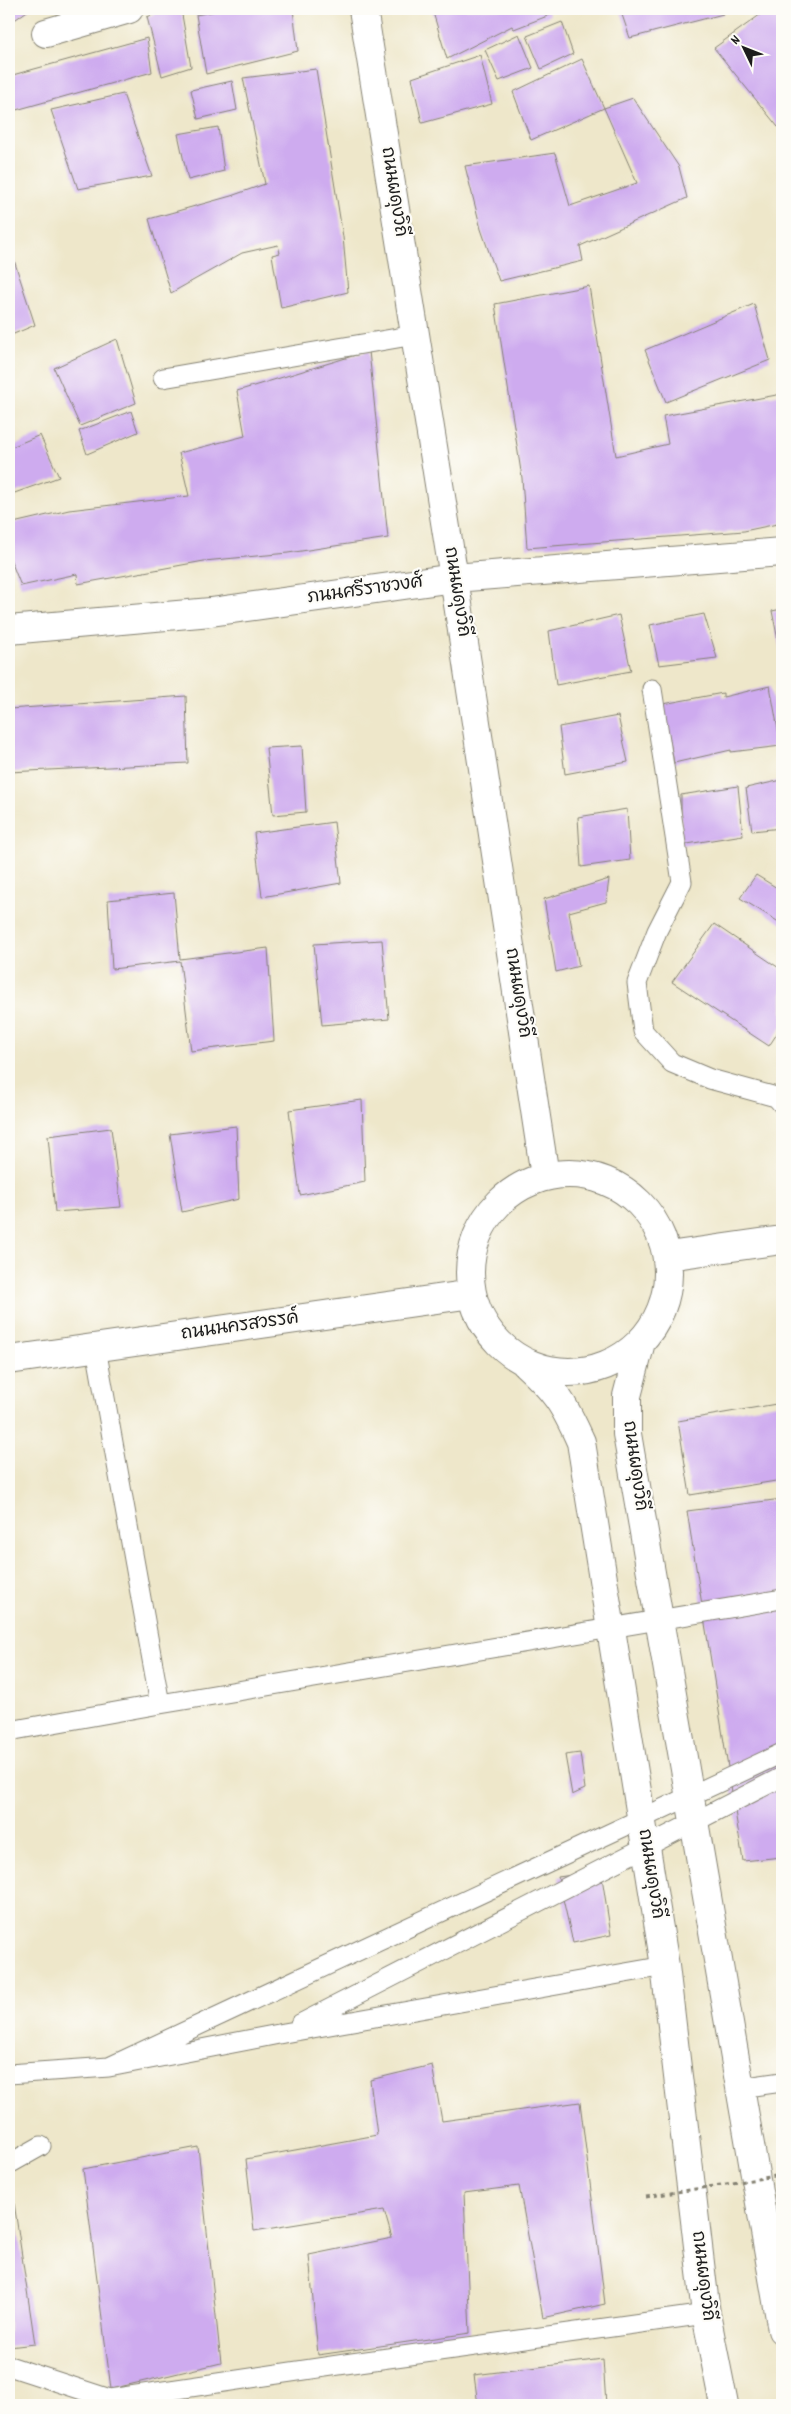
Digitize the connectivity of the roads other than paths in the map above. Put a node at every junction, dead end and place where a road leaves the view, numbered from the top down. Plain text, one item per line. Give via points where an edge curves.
1 (129, 9) edge
2 (364, 9) edge
3 (46, 33) dead end
4 (415, 335) junction
5 (163, 378) dead end
6 (782, 552) edge
7 (454, 578) junction
8 (9, 630) edge
9 (652, 689) dead end
10 (782, 1104) edge
11 (545, 1176) junction
12 (782, 1240) edge
13 (668, 1256) junction
14 (472, 1294) junction
15 (641, 1342) junction
16 (96, 1348) junction
17 (9, 1360) edge
18 (525, 1363) junction
19 (782, 1599) edge
20 (160, 1704) junction
21 (9, 1731) edge
22 (782, 1753) edge
23 (782, 1777) edge
24 (665, 1966) junction
25 (284, 2033) junction
26 (109, 2067) junction
27 (9, 2074) edge
28 (782, 2082) edge
29 (740, 2088) junction
30 (41, 2146) dead end
31 (9, 2164) edge
32 (706, 2314) junction
33 (782, 2330) edge
34 (9, 2366) edge
35 (110, 2402) edge
36 (724, 2405) edge

1 - 3 main road
2 - 4 main road, ถนนผดุงวิถี
4 - 5 lane
4 - 7 main road, ถนนผดุงวิถี
6 - 7 main road, ภนนศรีราชวงศ์
7 - 8 main road, ภนนศรีราชวงศ์ via 212,612
7 - 11 main road, ถนนผดุงวิถี
9 - 10 lane via 682,882 657,931 637,983 643,1031 672,1064 710,1079 776,1097
11 - 13 main road via 578,1173 610,1181 637,1199 657,1224
11 - 14 main road via 521,1186 485,1220 474,1243 470,1268
12 - 13 main road
13 - 15 main road via 668,1287 664,1302 659,1316
14 - 16 main road, ถนนนครสวรรค์
14 - 18 main road via 482,1322 500,1346
15 - 18 main road via 616,1361 586,1371 555,1372
15 - 29 main road, ถนนผดุงวิถี via 627,1396 627,1434
16 - 17 main road, ถนนนครสวรรค์
16 - 20 lane
18 - 24 main road, ถนนผดุงวิถี via 551,1386 581,1442
19 - 20 lane
20 - 21 lane
22 - 26 lane
23 - 25 lane
24 - 25 lane
24 - 32 main road, ถนนผดุงวิถี
25 - 26 lane
26 - 27 lane
28 - 29 lane
29 - 33 main road, ถนนผดุงวิถี
30 - 31 lane
32 - 35 lane via 352,2363
32 - 36 main road, ถนนผดุงวิถี
34 - 35 lane

